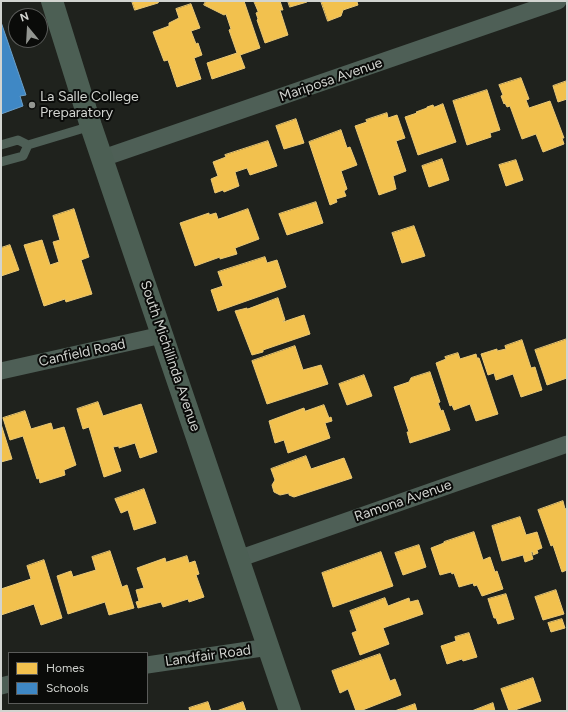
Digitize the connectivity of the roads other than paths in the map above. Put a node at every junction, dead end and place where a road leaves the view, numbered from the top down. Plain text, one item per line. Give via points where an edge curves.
1 (52, 1) edge
2 (558, 1) edge
3 (91, 126) junction
4 (1, 145) edge
5 (28, 145) junction
6 (103, 158) junction
7 (1, 162) edge
8 (162, 335) junction
9 (1, 371) edge
10 (567, 444) edge
11 (238, 559) junction
12 (268, 648) junction
13 (148, 665) edge
14 (290, 711) edge

1 - 3 main road, South Michillinda Avenue
2 - 6 street, Mariposa Avenue
3 - 5 lane
3 - 6 main road, South Michillinda Avenue
4 - 5 lane via 18,140
5 - 7 lane via 23,156
6 - 8 main road, South Michillinda Avenue
8 - 9 street, Canfield Road
8 - 11 main road, South Michillinda Avenue
10 - 11 street, Ramona Avenue
11 - 12 main road, South Michillinda Avenue
12 - 13 street, Landfair Road
12 - 14 main road, South Michillinda Avenue

